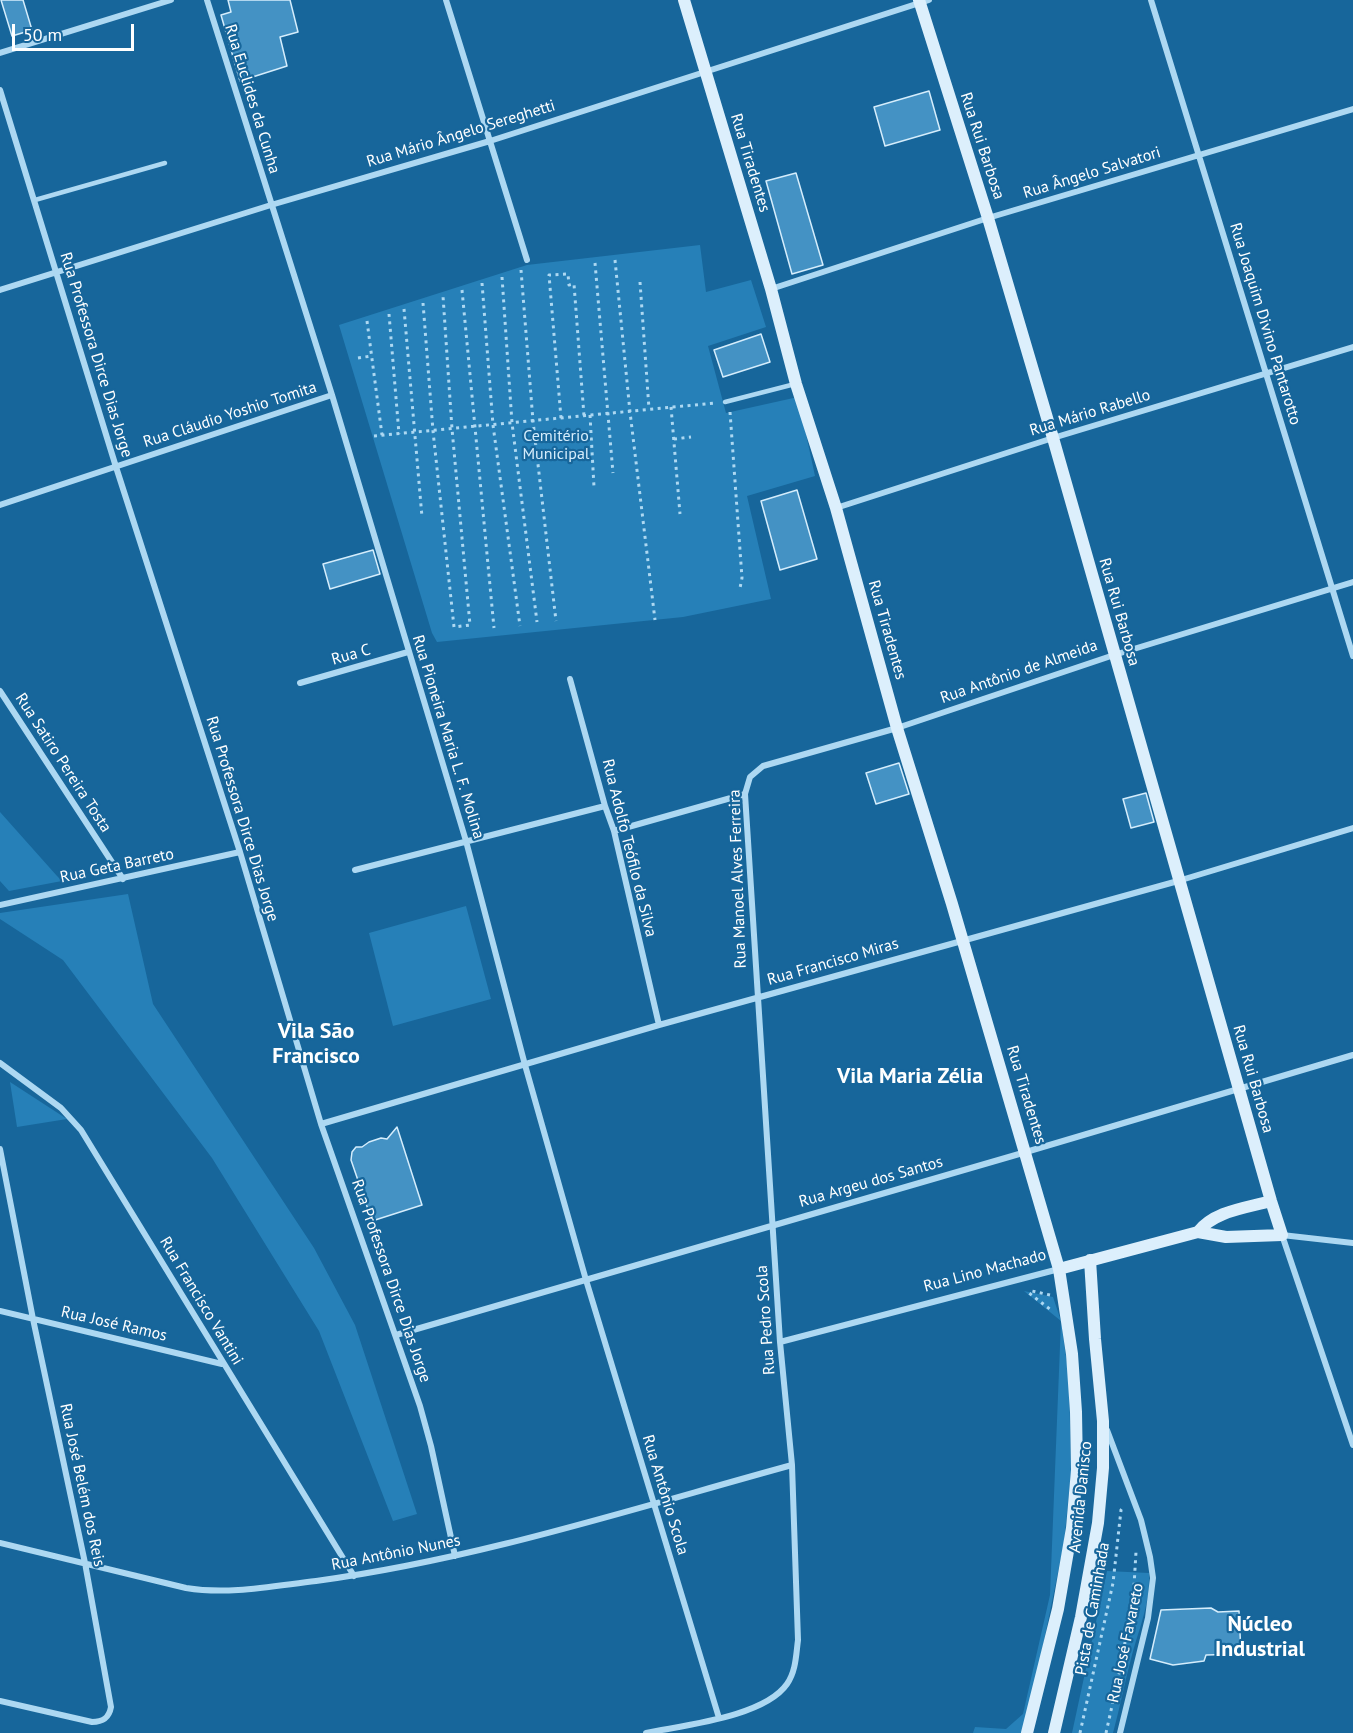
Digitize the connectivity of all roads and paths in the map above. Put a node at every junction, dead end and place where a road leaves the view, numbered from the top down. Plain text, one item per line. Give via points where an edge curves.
1 (171, 0) edge
2 (207, 0) edge
3 (446, 0) edge
4 (684, 0) edge
5 (1151, 0) edge
6 (922, 1) edge
7 (0, 53) edge
8 (706, 73) junction
9 (0, 90) edge
10 (1353, 109) edge
11 (490, 141) junction
12 (1198, 155) junction
13 (165, 163) dead end
14 (35, 200) junction
15 (271, 205) junction
16 (988, 218) junction
17 (527, 260) dead end
18 (615, 260) dead end
19 (595, 263) dead end
20 (520, 270) dead end
21 (57, 272) junction
22 (502, 278) dead end
23 (640, 282) dead end
24 (482, 283) dead end
25 (771, 289) junction
26 (0, 290) edge
27 (462, 290) dead end
28 (442, 296) dead end
29 (423, 303) dead end
30 (404, 309) dead end
31 (389, 314) dead end
32 (367, 321) dead end
33 (1353, 347) edge
34 (371, 356) junction
35 (358, 358) dead end
36 (1266, 374) junction
37 (796, 384) junction
38 (332, 395) junction
39 (727, 402) junction
40 (671, 407) junction
41 (649, 410) junction
42 (630, 412) junction
43 (608, 414) junction
44 (584, 416) junction
45 (590, 416) junction
46 (561, 418) junction
47 (533, 421) junction
48 (512, 423) junction
49 (493, 425) junction
50 (474, 427) junction
51 (452, 429) junction
52 (434, 430) junction
53 (416, 432) junction
54 (399, 434) junction
55 (382, 435) junction
56 (374, 436) dead end
57 (691, 436) dead end
58 (1053, 438) junction
59 (674, 439) junction
60 (116, 467) junction
61 (613, 473) dead end
62 (594, 487) dead end
63 (0, 505) edge
64 (836, 508) junction
65 (680, 514) dead end
66 (422, 517) dead end
67 (1353, 582) edge
68 (740, 588) dead end
69 (1332, 588) junction
70 (655, 620) dead end
71 (556, 621) dead end
72 (537, 622) dead end
73 (520, 626) dead end
74 (494, 628) dead end
75 (408, 652) junction
76 (1114, 655) junction
77 (1353, 656) edge
78 (570, 679) dead end
79 (300, 683) dead end
80 (0, 691) edge
81 (897, 728) junction
82 (763, 766) joint
83 (745, 794) junction
84 (605, 806) junction
85 (1353, 828) edge
86 (614, 831) junction
87 (466, 841) junction
88 (240, 852) junction
89 (355, 870) dead end
90 (123, 879) junction
91 (1178, 880) junction
92 (0, 905) edge
93 (961, 941) junction
94 (757, 998) junction
95 (659, 1025) junction
96 (1353, 1055) edge
97 (0, 1063) edge
98 (525, 1065) junction
99 (1238, 1088) junction
100 (321, 1124) junction
101 (0, 1149) edge
102 (1026, 1152) junction
103 (1270, 1201) junction
104 (772, 1225) junction
105 (1198, 1232) junction
106 (1282, 1235) junction
107 (1353, 1243) edge
108 (1090, 1260) junction
109 (1059, 1269) junction
110 (586, 1280) junction
111 (1054, 1297) dead end
112 (0, 1311) edge
113 (1052, 1311) dead end
114 (33, 1319) junction
115 (396, 1335) junction
116 (780, 1342) junction
117 (222, 1364) junction
118 (1103, 1421) junction
119 (1353, 1445) edge
120 (792, 1465) junction
121 (653, 1503) junction
122 (1129, 1511) dead end
123 (0, 1543) edge
124 (1136, 1548) dead end
125 (455, 1556) junction
126 (85, 1563) junction
127 (354, 1576) junction
128 (0, 1701) edge
129 (719, 1718) junction
130 (646, 1733) edge
131 (1028, 1733) edge
132 (1054, 1733) edge
133 (1080, 1733) edge
134 (1106, 1733) edge
135 (1120, 1733) edge

1 - 7 street
2 - 15 street, Rua Euclides da Cunha
3 - 11 street
4 - 8 main road, Rua Tiradentes
5 - 12 street, Rua Joaquim Divino Pantarotto
6 - 8 street, Rua Mário Ângelo Sereghetti
6 - 16 main road, Rua Rui Barbosa
8 - 11 street, Rua Mário Ângelo Sereghetti
8 - 25 main road, Rua Tiradentes
9 - 14 street, Rua Professora Dirce Dias Jorge
10 - 12 street, Rua Ângelo Salvatori
11 - 15 street, Rua Mário Ângelo Sereghetti
11 - 17 street
12 - 16 street, Rua Ângelo Salvatori
12 - 36 street, Rua Joaquim Divino Pantarotto
13 - 14 lane
14 - 21 street, Rua Professora Dirce Dias Jorge
15 - 21 street, Rua Mário Ângelo Sereghetti
15 - 38 street, Rua Pioneira Maria L. F. Molina
16 - 25 street, Rua Ângelo Salvatori
16 - 58 main road, Rua Rui Barbosa
18 - 42 path
19 - 43 path
20 - 47 path
21 - 26 street, Rua Mário Ângelo Sereghetti
21 - 60 street, Rua Professora Dirce Dias Jorge
22 - 48 path
23 - 41 path
24 - 49 path
25 - 37 main road, Rua Tiradentes
27 - 50 path
28 - 51 path
29 - 52 path
30 - 53 path
31 - 54 path
32 - 34 path
33 - 36 street, Rua Mário Rabello
34 - 35 path
34 - 55 path
36 - 58 street, Rua Mário Rabello
36 - 69 street, Rua Joaquim Divino Pantarotto
37 - 39 lane
37 - 64 main road, Rua Tiradentes
38 - 60 street, Rua Cláudio Yoshio Tomita
38 - 75 street, Rua Pioneira Maria L. F. Molina
39 - 40 path
39 - 68 path
40 - 41 path
40 - 59 path
41 - 42 path
42 - 43 path
42 - 70 path
43 - 45 path
43 - 61 path
44 - 45 path
44 - 46 path
44 - 46 path via 574,284 569,285 568,274 549,275
45 - 62 path
46 - 47 path
47 - 48 path
47 - 71 path
48 - 49 path
48 - 72 path
49 - 50 path
49 - 73 path
50 - 51 path
50 - 74 path
51 - 52 path
51 - 52 path via 470,625 454,627
52 - 53 path
53 - 54 path
53 - 66 path
54 - 55 path
55 - 56 path
57 - 59 path
58 - 64 street, Rua Mário Rabello
58 - 76 main road, Rua Rui Barbosa
59 - 65 path
60 - 63 street, Rua Cláudio Yoshio Tomita
60 - 88 street, Rua Professora Dirce Dias Jorge
64 - 81 main road, Rua Tiradentes
67 - 69 street, Rua Antônio de Almeida
69 - 76 street, Rua Antônio de Almeida
69 - 77 street, Rua Joaquim Divino Pantarotto
75 - 79 street, Rua C
75 - 87 street, Rua Pioneira Maria L. F. Molina
76 - 81 street, Rua Antônio de Almeida
76 - 91 main road, Rua Rui Barbosa
78 - 84 street, Rua Adolfo Teófilo da Silva
80 - 90 street, Rua Satiro Pereira Tosta
81 - 82 street, Rua Antônio de Almeida
81 - 93 main road, Rua Tiradentes
82 - 83 street, Rua Manoel Alves Ferreira via 750,777
83 - 86 street
83 - 94 street, Rua Manoel Alves Ferreira
84 - 86 street, Rua Adolfo Teófilo da Silva
84 - 87 street
85 - 91 street, Rua Francisco Miras
86 - 95 street, Rua Adolfo Teófilo da Silva
87 - 89 street
87 - 98 street, Rua Pioneira Maria L. F. Molina
88 - 90 street, Rua Geta Barreto
88 - 100 street, Rua Professora Dirce Dias Jorge
90 - 92 street, Rua Geta Barreto
91 - 93 street, Rua Francisco Miras
91 - 99 main road, Rua Rui Barbosa
93 - 94 street, Rua Francisco Miras
93 - 102 main road, Rua Tiradentes
94 - 95 street, Rua Francisco Miras
94 - 104 street, Rua Pedro Scola
95 - 98 street, Rua Francisco Miras
96 - 99 street, Rua Argeu dos Santos
97 - 117 street, Rua Francisco Vantini via 61,1108 81,1130
98 - 100 street, Rua Francisco Miras
98 - 110 street, Rua Pioneira Maria L. F. Molina
99 - 102 street, Rua Argeu dos Santos
99 - 103 main road, Rua Rui Barbosa
100 - 115 street, Rua Professora Dirce Dias Jorge
101 - 114 street, Rua José Belém dos Reis
102 - 104 street, Rua Argeu dos Santos
102 - 109 main road, Rua Tiradentes
103 - 105 main road, Rua Lino Machado via 1222,1214
103 - 106 main road, Rua Rui Barbosa
104 - 110 street, Rua Argeu dos Santos
104 - 116 street, Rua Pedro Scola
105 - 106 main road, Rua Lino Machado via 1226,1237
105 - 108 main road, Rua Lino Machado
106 - 107 street, Rua Lino Machado
106 - 119 street
108 - 109 main road, Rua Lino Machado
108 - 118 main road, Avenida Danisco
109 - 116 street, Rua Lino Machado
109 - 131 main road, Avenida Danisco via 1072,1354 1077,1470 1058,1609
110 - 115 street, Rua Argeu dos Santos
110 - 121 street, Rua Antônio Scola
111 - 113 path via 1029,1293
112 - 114 street, Rua José Ramos
114 - 117 street, Rua José Ramos
114 - 126 street, Rua José Belém dos Reis
115 - 125 street, Rua Professora Dirce Dias Jorge via 431,1446
116 - 120 street, Rua Pedro Scola
117 - 127 street, Rua Francisco Vantini
118 - 132 main road, Avenida Danisco via 1098,1523
118 - 135 street, Rua José Favareto via 1140,1520 1153,1578 1148,1618
120 - 121 street, Rua Antônio Nunes
120 - 129 street, Rua Pedro Scola via 798,1640 795,1665 777,1696
121 - 125 street, Rua Antônio Nunes
121 - 129 street, Rua Antônio Scola
122 - 133 path, Pista de Caminhada via 1124,1506 1121,1510 1113,1583
123 - 126 street, Rua Antônio Nunes
124 - 134 path, Pista de Caminhada via 1122,1661
125 - 127 street, Rua Antônio Nunes
126 - 127 street, Rua Antônio Nunes via 209,1592
126 - 128 street, Rua José Belém dos Reis via 109,1690 110,1715 92,1722
129 - 130 street, Rua Pedro Scola

